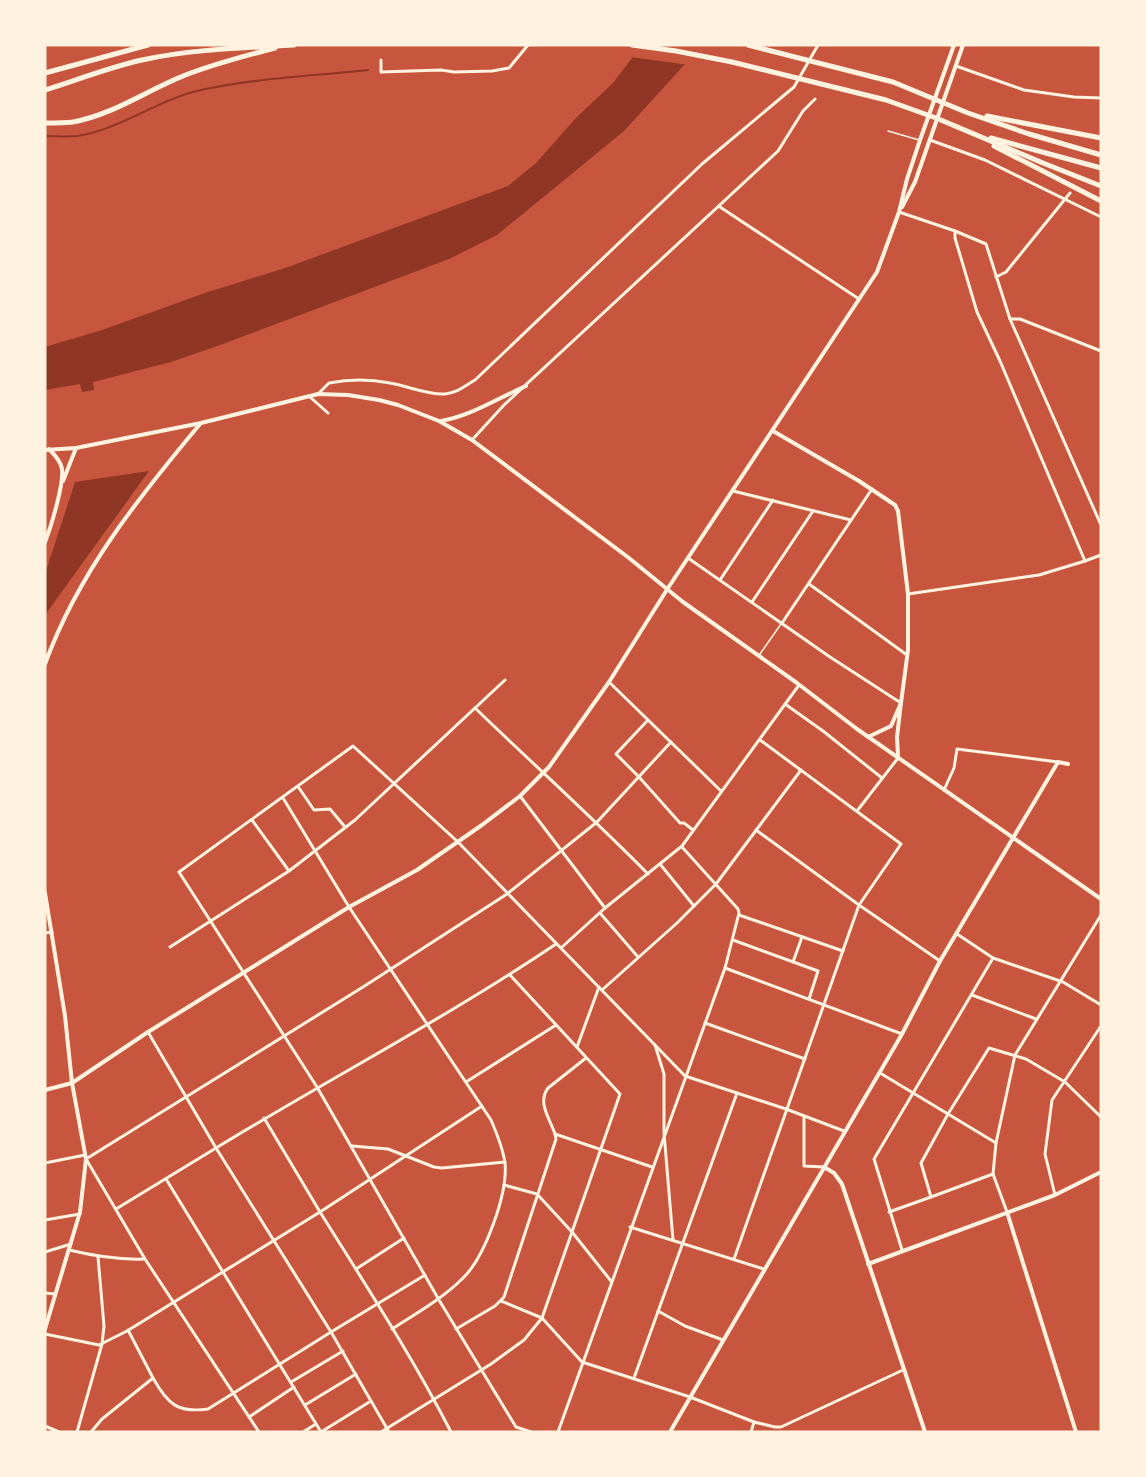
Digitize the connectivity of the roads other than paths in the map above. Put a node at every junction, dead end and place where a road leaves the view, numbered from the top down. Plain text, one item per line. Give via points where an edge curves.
1 (148, 45) edge
2 (294, 45) edge
3 (528, 45) edge
4 (632, 45) edge
5 (748, 45) edge
6 (818, 45) edge
7 (954, 45) edge
8 (284, 46) edge
9 (963, 46) edge
10 (381, 60) dead end
11 (956, 66) junction
12 (45, 73) edge
13 (45, 90) edge
14 (1101, 98) edge
15 (815, 99) dead end
16 (968, 112) junction
17 (45, 123) edge
18 (952, 125) junction
19 (888, 131) dead end
20 (1101, 138) edge
21 (920, 140) junction
22 (930, 140) junction
23 (1101, 155) edge
24 (1101, 168) edge
25 (1101, 186) edge
26 (1070, 193) dead end
27 (1065, 199) junction
28 (1101, 201) edge
29 (720, 207) junction
30 (899, 212) junction
31 (1101, 217) edge
32 (955, 231) junction
33 (996, 277) junction
34 (859, 299) junction
35 (1010, 319) junction
36 (1101, 351) edge
37 (526, 386) junction
38 (318, 394) junction
39 (310, 397) junction
40 (328, 413) dead end
41 (440, 421) junction
42 (201, 423) junction
43 (773, 431) junction
44 (472, 440) junction
45 (76, 448) junction
46 (47, 449) edge
47 (61, 484) junction
48 (872, 489) junction
49 (733, 491) junction
50 (773, 500) junction
51 (813, 511) junction
52 (851, 520) junction
53 (1101, 525) edge
54 (46, 536) edge
55 (45, 543) edge
56 (1101, 555) edge
57 (688, 558) junction
58 (1085, 561) junction
59 (720, 580) junction
60 (809, 584) junction
61 (668, 588) junction
62 (908, 594) junction
63 (752, 602) junction
64 (782, 623) junction
65 (908, 655) junction
66 (759, 656) junction
67 (45, 663) edge
68 (505, 680) dead end
69 (609, 682) junction
70 (799, 684) junction
71 (901, 703) junction
72 (785, 704) junction
73 (475, 708) junction
74 (648, 720) junction
75 (868, 737) junction
76 (760, 740) junction
77 (671, 742) junction
78 (898, 757) junction
79 (1058, 762) junction
80 (1068, 764) dead end
81 (801, 770) junction
82 (543, 774) junction
83 (639, 777) junction
84 (882, 778) junction
85 (395, 784) junction
86 (299, 787) junction
87 (944, 790) junction
88 (722, 791) junction
89 (520, 796) junction
90 (283, 798) junction
91 (857, 811) junction
92 (252, 820) junction
93 (597, 822) junction
94 (345, 828) junction
95 (693, 830) junction
96 (756, 830) junction
97 (1014, 838) junction
98 (458, 842) junction
99 (682, 846) junction
100 (315, 851) junction
101 (561, 851) junction
102 (660, 864) junction
103 (288, 871) junction
104 (648, 873) junction
105 (716, 884) junction
106 (45, 893) edge
107 (507, 894) junction
108 (1101, 898) edge
109 (859, 905) junction
110 (694, 906) junction
111 (350, 907) junction
112 (605, 908) junction
113 (600, 913) junction
114 (739, 915) junction
115 (1101, 915) edge
116 (211, 922) junction
117 (52, 932) junction
118 (45, 933) edge
119 (957, 934) junction
120 (802, 937) junction
121 (733, 940) junction
122 (556, 944) junction
123 (170, 947) dead end
124 (561, 948) junction
125 (843, 951) junction
126 (638, 957) junction
127 (993, 958) junction
128 (940, 961) junction
129 (793, 962) junction
130 (724, 968) junction
131 (391, 969) junction
132 (244, 972) junction
133 (510, 975) junction
134 (1060, 981) junction
135 (601, 989) junction
136 (972, 994) junction
137 (809, 999) junction
138 (825, 1004) junction
139 (1101, 1005) edge
140 (1036, 1019) junction
141 (704, 1023) junction
142 (556, 1024) junction
143 (429, 1025) junction
144 (1101, 1026) edge
145 (147, 1032) junction
146 (902, 1034) junction
147 (284, 1035) junction
148 (655, 1044) junction
149 (577, 1047) junction
150 (1015, 1054) junction
151 (586, 1058) junction
152 (805, 1059) junction
153 (880, 1073) junction
154 (686, 1076) junction
155 (466, 1082) junction
156 (1065, 1082) junction
157 (72, 1083) junction
158 (317, 1087) junction
159 (45, 1090) edge
160 (914, 1092) junction
161 (737, 1093) junction
162 (185, 1098) junction
163 (482, 1106) junction
164 (786, 1109) junction
165 (948, 1114) junction
166 (804, 1116) junction
167 (1101, 1117) edge
168 (264, 1118) junction
169 (844, 1131) junction
170 (664, 1133) junction
171 (555, 1134) junction
172 (996, 1143) junction
173 (351, 1146) junction
174 (216, 1148) junction
175 (601, 1149) junction
176 (407, 1156) junction
177 (86, 1157) junction
178 (505, 1162) junction
179 (45, 1164) edge
180 (652, 1167) junction
181 (824, 1167) junction
182 (1101, 1172) edge
183 (993, 1174) junction
184 (166, 1179) junction
185 (371, 1180) junction
186 (504, 1185) junction
187 (537, 1194) junction
188 (1055, 1195) junction
189 (931, 1197) junction
190 (116, 1209) junction
191 (320, 1212) junction
192 (889, 1212) junction
193 (1007, 1212) junction
194 (80, 1215) junction
195 (45, 1220) edge
196 (630, 1227) junction
197 (572, 1232) junction
198 (404, 1238) junction
199 (673, 1240) junction
200 (273, 1241) junction
201 (682, 1243) junction
202 (71, 1244) junction
203 (69, 1250) junction
204 (902, 1251) junction
205 (45, 1252) edge
206 (98, 1257) junction
207 (145, 1259) junction
208 (734, 1259) junction
209 (868, 1264) junction
210 (356, 1269) junction
211 (764, 1269) junction
212 (224, 1272) junction
213 (425, 1275) junction
214 (611, 1281) junction
215 (45, 1293) edge
216 (56, 1294) junction
217 (439, 1300) junction
218 (501, 1301) junction
219 (172, 1303) junction
220 (378, 1305) junction
221 (658, 1311) junction
222 (542, 1318) junction
223 (45, 1329) edge
224 (392, 1329) junction
225 (456, 1329) junction
226 (128, 1330) junction
227 (331, 1332) junction
228 (45, 1334) edge
229 (723, 1340) junction
230 (102, 1344) junction
231 (343, 1351) junction
232 (582, 1362) junction
233 (281, 1364) junction
234 (481, 1370) junction
235 (903, 1370) junction
236 (356, 1374) junction
237 (153, 1378) junction
238 (634, 1378) junction
239 (291, 1382) junction
240 (294, 1387) junction
241 (234, 1393) junction
242 (690, 1396) junction
243 (434, 1398) junction
244 (371, 1401) junction
245 (304, 1405) junction
246 (249, 1417) junction
247 (754, 1422) junction
248 (316, 1424) junction
249 (45, 1426) edge
250 (388, 1430) edge
251 (59, 1432) edge
252 (77, 1432) edge
253 (91, 1432) edge
254 (259, 1432) edge
255 (303, 1432) edge
256 (321, 1432) edge
257 (381, 1432) edge
258 (451, 1432) edge
259 (531, 1432) edge
260 (558, 1432) edge
261 (670, 1432) edge
262 (751, 1432) edge
263 (926, 1432) edge
264 (1076, 1432) edge

1 - 12 highway
2 - 8 highway
3 - 10 street via 509,68 492,71 381,72
4 - 18 highway via 732,62 834,86 886,100
5 - 16 highway via 892,82
6 - 38 street via 794,87 702,164 475,380 447,394 366,380 329,382
7 - 21 street
8 - 13 highway via 141,60
8 - 17 highway via 206,67 98,115 72,122
9 - 11 street
11 - 14 street via 1024,90
11 - 22 street
15 - 29 street via 803,111 781,148
16 - 20 highway
16 - 23 highway
18 - 24 highway
18 - 25 highway
18 - 28 highway
19 - 21 lane
21 - 30 street
22 - 27 street via 985,160
22 - 30 street
26 - 27 street
27 - 31 street
27 - 33 street via 1006,272
29 - 34 street
29 - 37 street
30 - 32 street
30 - 34 street via 882,261
32 - 33 street via 986,244
32 - 58 street via 977,312
33 - 35 street
34 - 43 street
35 - 36 street via 1020,319
35 - 53 street
37 - 41 street via 478,409
37 - 44 street
38 - 39 street
38 - 41 street via 379,400
39 - 40 street
39 - 42 street
41 - 44 street
42 - 45 street
42 - 67 street via 86,576
43 - 48 street
43 - 49 street
44 - 61 street
45 - 46 street
45 - 47 street
46 - 47 street via 62,467
47 - 54 street
48 - 52 street
48 - 62 street via 898,511
49 - 50 street
49 - 57 street
50 - 51 street
50 - 59 street
51 - 52 street
51 - 63 street
52 - 60 street
54 - 55 street
56 - 58 street
57 - 59 street
57 - 61 street
58 - 62 street via 1039,575
59 - 63 street
60 - 64 street
60 - 65 street
61 - 66 street
61 - 69 street
62 - 65 street
63 - 64 street
64 - 66 lane
64 - 71 street
65 - 71 street
66 - 70 street
68 - 73 street
69 - 74 street
69 - 82 street
70 - 72 street
70 - 75 street
71 - 75 street via 891,726
71 - 78 street
72 - 76 street
72 - 84 street
73 - 82 street
73 - 85 street
74 - 77 street
74 - 83 street via 616,754
75 - 78 street
76 - 81 street
76 - 88 street
77 - 83 street
77 - 88 street
78 - 84 street
78 - 87 street
79 - 80 street
79 - 87 street via 957,749
79 - 97 street
81 - 91 street
81 - 96 street
82 - 89 street
82 - 93 street
83 - 93 street
83 - 95 street via 680,823
84 - 91 street
85 - 86 street via 353,746
85 - 94 street
85 - 98 street
86 - 90 street
86 - 94 street via 315,810 330,809
87 - 97 street
88 - 95 street
89 - 98 street
89 - 101 street
90 - 92 street
90 - 100 street
91 - 109 street via 902,844
92 - 103 street
92 - 116 street via 179,872
93 - 101 street
93 - 104 street
94 - 100 street
95 - 99 street
96 - 105 street
96 - 109 street
97 - 108 street
97 - 119 street
98 - 107 street
98 - 111 street
99 - 102 street
99 - 105 street
100 - 103 street
100 - 111 street
101 - 107 street
101 - 112 street
102 - 104 street
102 - 110 street
103 - 116 street
104 - 112 street
105 - 110 street
105 - 114 street
106 - 117 street
107 - 122 street
107 - 131 street
109 - 125 street
109 - 128 street
110 - 126 street
111 - 131 street
111 - 132 street
112 - 113 street
113 - 124 street
113 - 126 street
114 - 120 street
114 - 121 street
115 - 134 street
116 - 123 street
116 - 132 street
117 - 118 street
117 - 157 street
119 - 127 street
119 - 128 street
120 - 125 street
120 - 129 street
121 - 129 street
121 - 130 street
122 - 124 street
122 - 133 street
124 - 135 street
125 - 138 street
126 - 135 street
127 - 134 street
127 - 136 street
128 - 146 street
129 - 137 street via 818,971
130 - 137 street
130 - 141 street
131 - 143 street
131 - 147 street
132 - 145 street
132 - 147 street
133 - 142 street
133 - 143 street
134 - 139 street
134 - 140 street
135 - 148 street
135 - 149 street
136 - 140 street
136 - 160 street
137 - 138 street
138 - 146 street
138 - 152 street
140 - 150 street
141 - 152 street
141 - 154 street
142 - 149 street
142 - 155 street
143 - 155 street
143 - 158 street
144 - 156 street
145 - 157 street
145 - 162 street
146 - 153 street
147 - 158 street
147 - 162 street
148 - 154 street
148 - 170 street via 664,1074
149 - 151 street
150 - 156 street
150 - 165 street via 989,1048
150 - 172 street
151 - 171 street via 543,1094 543,1105
151 - 175 street via 620,1094
152 - 164 street
153 - 160 street
153 - 169 street
154 - 161 street
154 - 170 street
155 - 163 street
156 - 167 street
156 - 188 street via 1052,1100 1045,1154
157 - 159 street
157 - 177 street
158 - 168 street
158 - 173 street
160 - 165 street
160 - 192 street via 874,1159
161 - 164 street
161 - 201 street
162 - 174 street
162 - 177 street
163 - 176 street
163 - 178 street via 500,1141
164 - 166 street
164 - 208 street
165 - 172 street
165 - 189 street via 921,1163
166 - 169 street
166 - 181 street via 804,1166
168 - 174 street
168 - 191 street
169 - 181 street
170 - 180 street
170 - 199 street
171 - 175 street
171 - 187 street
172 - 183 street
173 - 176 street via 388,1149
173 - 185 street
174 - 184 street
174 - 200 street
175 - 180 street
175 - 197 street
176 - 178 street via 442,1168
176 - 185 street
177 - 179 street
177 - 190 street
177 - 194 street
178 - 186 street
180 - 196 street
181 - 209 street via 842,1184
181 - 211 street
182 - 188 street
183 - 189 street
183 - 193 street
184 - 190 street
184 - 212 street
185 - 191 street
185 - 198 street
186 - 187 street
186 - 217 street via 486,1242 466,1276
187 - 197 street
187 - 218 street via 513,1275
188 - 193 street
189 - 192 street
190 - 207 street
191 - 200 street
191 - 210 street
192 - 204 street
193 - 204 street
193 - 264 street
194 - 195 street
194 - 202 street
196 - 199 street
196 - 214 street
197 - 214 street
197 - 222 street
198 - 210 street
198 - 213 street
199 - 201 street
200 - 212 street
200 - 227 street
201 - 208 street
201 - 221 street
202 - 203 street
202 - 205 street
203 - 206 street
203 - 216 street
204 - 209 street
206 - 207 street
206 - 230 street
207 - 219 street
208 - 211 street
209 - 235 street
210 - 220 street
211 - 229 street
212 - 219 street
212 - 233 street
213 - 217 street
213 - 220 street
214 - 232 street
215 - 216 street
216 - 223 street
217 - 224 street
217 - 225 street
218 - 222 street
218 - 225 street
219 - 226 street
219 - 241 street
220 - 224 street
220 - 227 street
221 - 229 street
221 - 238 street
222 - 232 street
222 - 234 street via 524,1340
224 - 243 street
225 - 234 street
226 - 230 street
226 - 237 street
227 - 231 street
227 - 233 street
228 - 230 street
229 - 242 street
230 - 252 street
231 - 236 street
231 - 239 street
232 - 238 street
232 - 260 street
233 - 239 street
233 - 241 street
234 - 243 street
234 - 259 street via 516,1427
235 - 247 street via 782,1427
235 - 263 street
236 - 244 street
236 - 245 street
237 - 241 street via 175,1407 191,1411 208,1409
237 - 253 street
238 - 242 street
239 - 240 street
240 - 245 street
240 - 246 street
241 - 246 street
242 - 247 street
242 - 261 street
243 - 250 street
243 - 258 street
244 - 250 street
244 - 256 street
245 - 248 street
246 - 254 street
247 - 262 street
248 - 255 street
248 - 256 street
249 - 251 street
250 - 257 street

